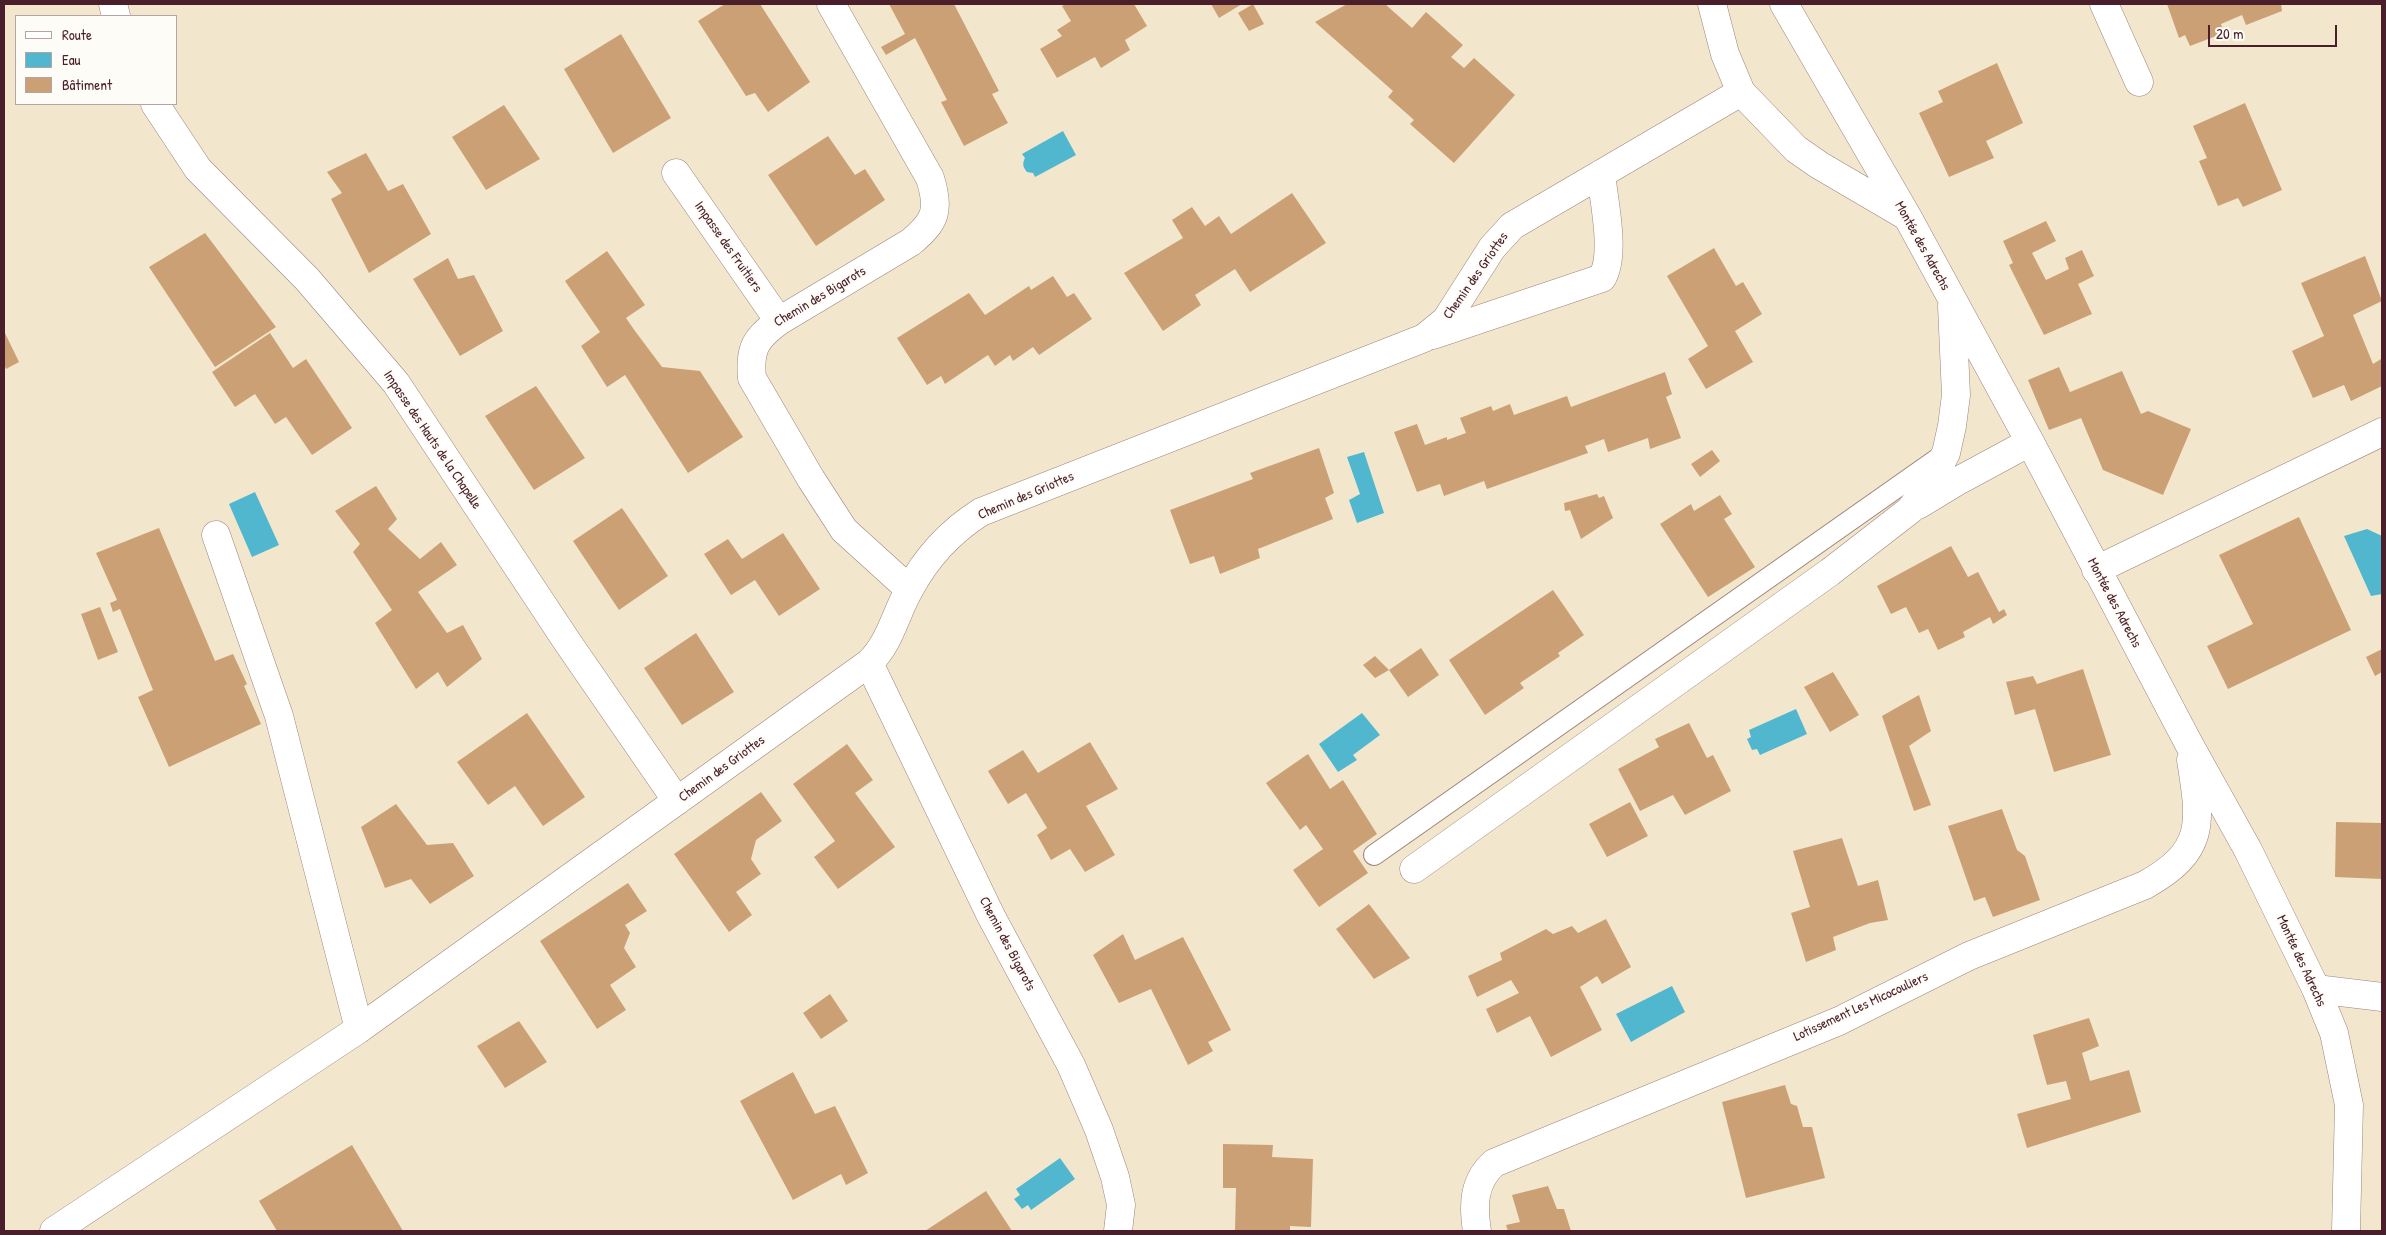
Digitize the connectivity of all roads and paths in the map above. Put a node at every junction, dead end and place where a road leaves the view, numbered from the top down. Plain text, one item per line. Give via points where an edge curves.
1 (831, 4) edge
2 (1712, 4) edge
3 (1784, 4) edge
4 (2104, 4) edge
5 (2139, 82) dead end
6 (1741, 92) junction
7 (156, 105) edge
8 (676, 172) dead end
9 (1601, 174) junction
10 (1907, 216) junction
11 (1952, 300) junction
12 (779, 321) junction
13 (1424, 338) junction
14 (2382, 432) edge
15 (2030, 442) junction
16 (1946, 453) junction
17 (1910, 510) junction
18 (216, 535) dead end
19 (2096, 570) junction
20 (909, 589) junction
21 (869, 663) junction
22 (2189, 744) junction
23 (677, 801) junction
24 (1374, 855) dead end
25 (1414, 869) dead end
26 (2316, 989) junction
27 (2382, 996) edge
28 (359, 1028) junction
29 (54, 1231) edge
30 (1118, 1231) edge
31 (1477, 1231) edge
32 (2346, 1231) edge

1 - 12 street, Chemin des Bigarots via 930,178 936,209 930,224 912,242
2 - 6 street via 1725,54
3 - 10 street, Montée des Adrechs
4 - 5 street
6 - 9 street, Chemin des Griottes
6 - 10 street via 1796,149
7 - 23 street, Impasse des Hauts de la Chapelle via 198,169 307,279 396,383
8 - 12 street, Impasse des Fruitiers
9 - 13 street, Chemin des Griottes via 1507,230 1446,320
9 - 13 street via 1609,254 1602,278
10 - 11 street, Montée des Adrechs
11 - 15 street, Montée des Adrechs
11 - 16 street via 1956,395
12 - 20 street, Chemin des Bigarots via 761,334 753,349 750,362 752,378 844,530
13 - 20 street, Chemin des Griottes via 982,512 949,535
14 - 19 street
15 - 17 street
15 - 19 street, Montée des Adrechs
16 - 17 street
16 - 24 lane
17 - 25 street via 1830,572
18 - 28 street via 279,716
19 - 22 street, Montée des Adrechs
20 - 21 street, Chemin des Griottes via 885,644
21 - 23 street, Chemin des Griottes
21 - 30 street, Chemin des Bigarots via 991,916 1072,1065 1116,1177 1121,1206
22 - 26 street, Montée des Adrechs via 2248,850
22 - 31 street, Lotissement Les Micocouliers via 2199,809 2196,832 2187,850 2168,872 2145,885 1969,956 1839,1021 1494,1163 1484,1172 1474,1197
23 - 28 street, Chemin des Griottes
26 - 27 street
26 - 32 street, Montée des Adrechs via 2334,1033 2350,1105
28 - 29 street, Chemin des Griottes

